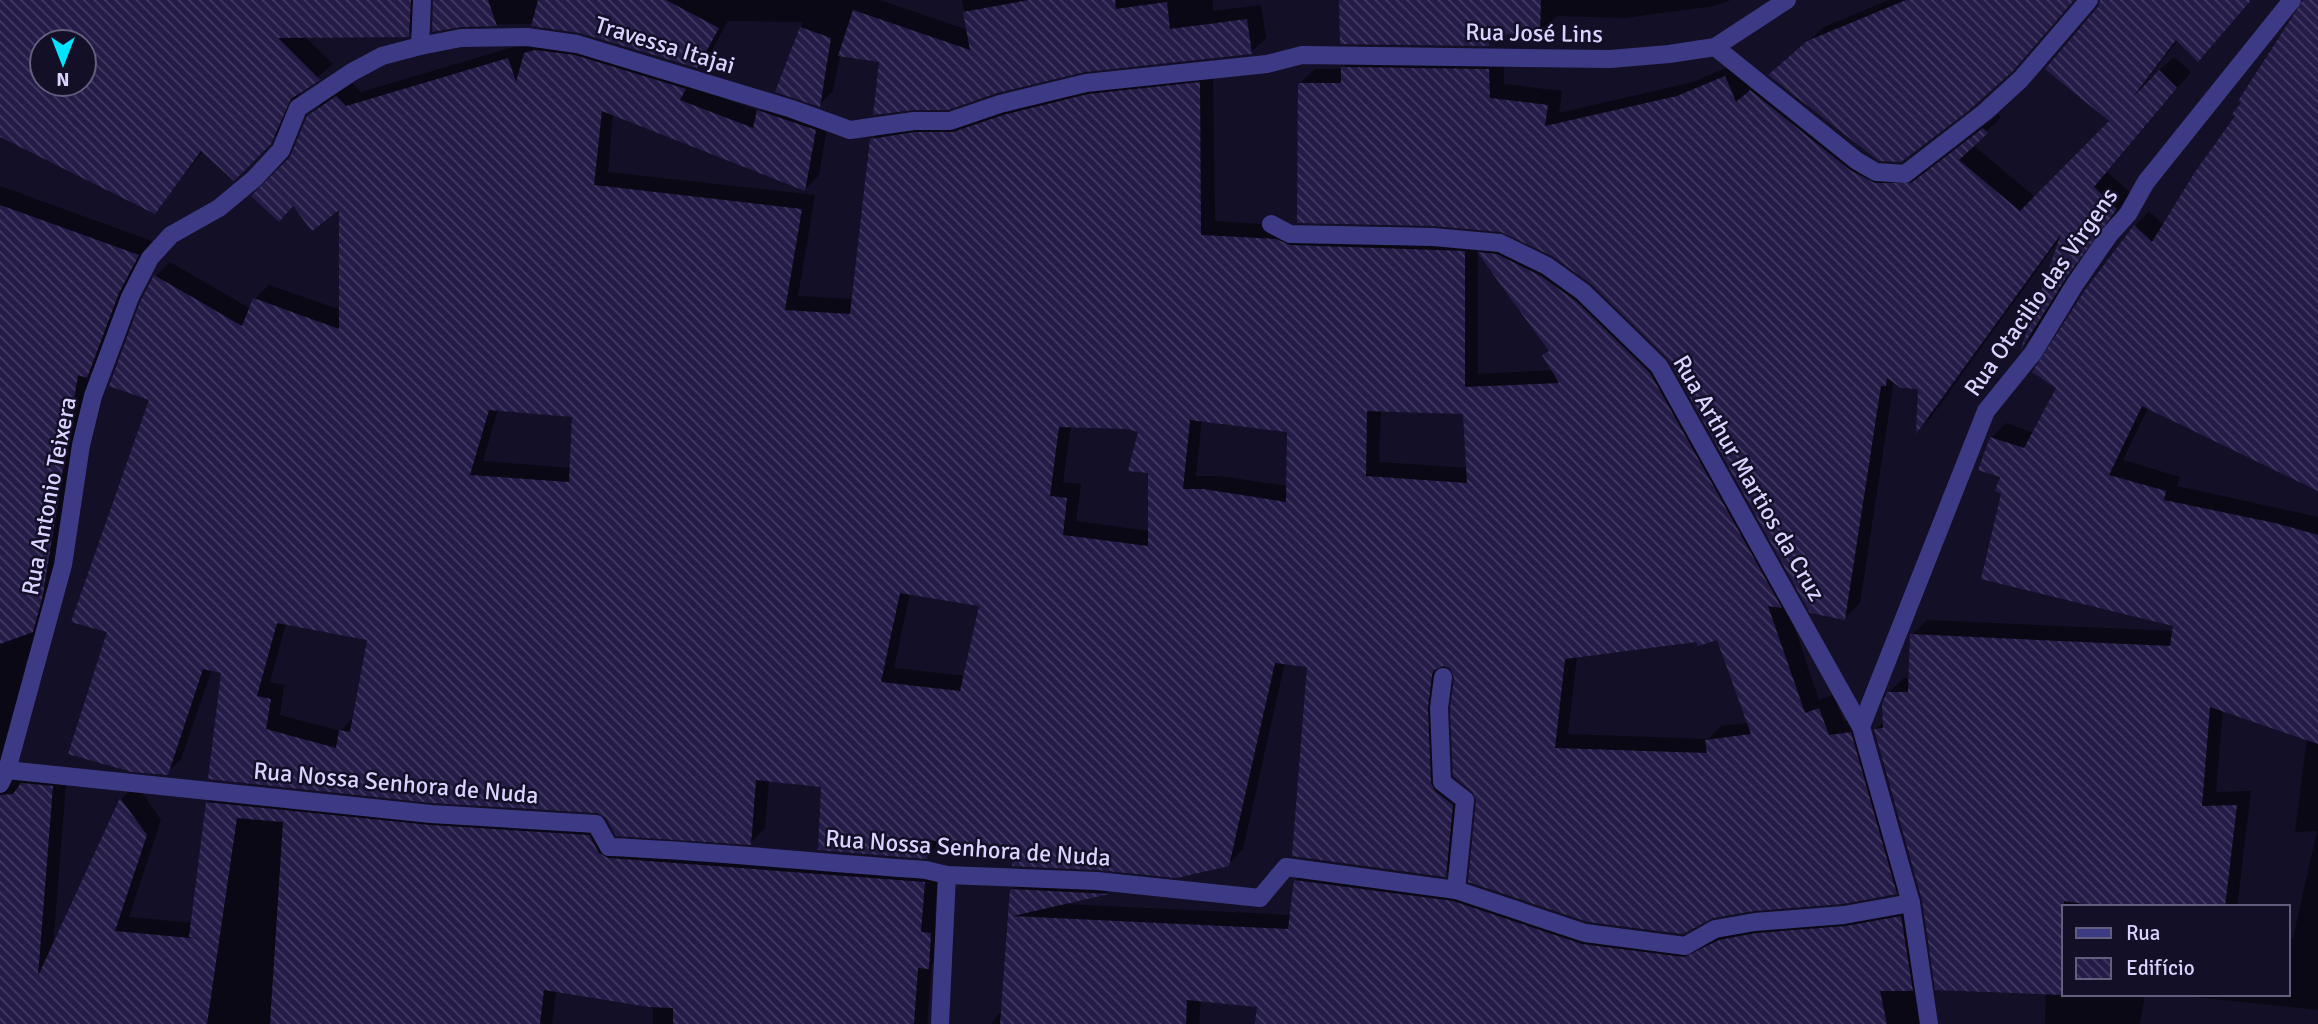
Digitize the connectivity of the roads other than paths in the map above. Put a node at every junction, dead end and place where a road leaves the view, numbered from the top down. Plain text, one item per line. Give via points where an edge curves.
1 (422, 0) edge
2 (1787, 0) edge
3 (2089, 0) edge
4 (2292, 0) edge
5 (420, 46) junction
6 (1715, 47) junction
7 (1266, 64) joint
8 (1271, 224) dead end
9 (176, 234) joint
10 (1443, 677) dead end
11 (1861, 727) junction
12 (4, 777) edge
13 (947, 875) junction
14 (1456, 890) junction
15 (1911, 903) junction
16 (940, 1024) edge
17 (1929, 1024) edge

1 - 5 street
2 - 6 street, Rua José Lins
3 - 6 street via 2021,79 1905,174 1876,172 1857,161
4 - 11 street, Rua Otacilio das Virgens via 2146,182 2033,353 1986,411
5 - 7 street, Travessa Itajai via 461,38 527,37 577,44 850,130 950,121 1000,104 1119,79
5 - 9 street, Travessa Itajai via 382,56 298,108 281,150 254,180
6 - 7 street, Rua José Lins via 1610,59 1302,55
8 - 11 street, Rua Arthur Martios da Cruz via 1290,234 1500,243 1547,266 1583,292 1659,366
9 - 12 street, Rua Antonio Teixera via 150,258 135,287 93,396 63,565
10 - 14 street via 1439,708 1442,782 1465,800
11 - 15 street, Rua Arthur Martios da Cruz
12 - 13 street, Rua Nossa Senhora de Nuda via 596,824 609,847
13 - 14 street, Rua Nossa Senhora de Nuda via 1097,881 1260,898 1286,867
13 - 16 street
14 - 15 street, Rua Nossa Senhora de Nuda via 1585,933 1685,946 1715,929
15 - 17 street, Rua Arthur Martios da Cruz

